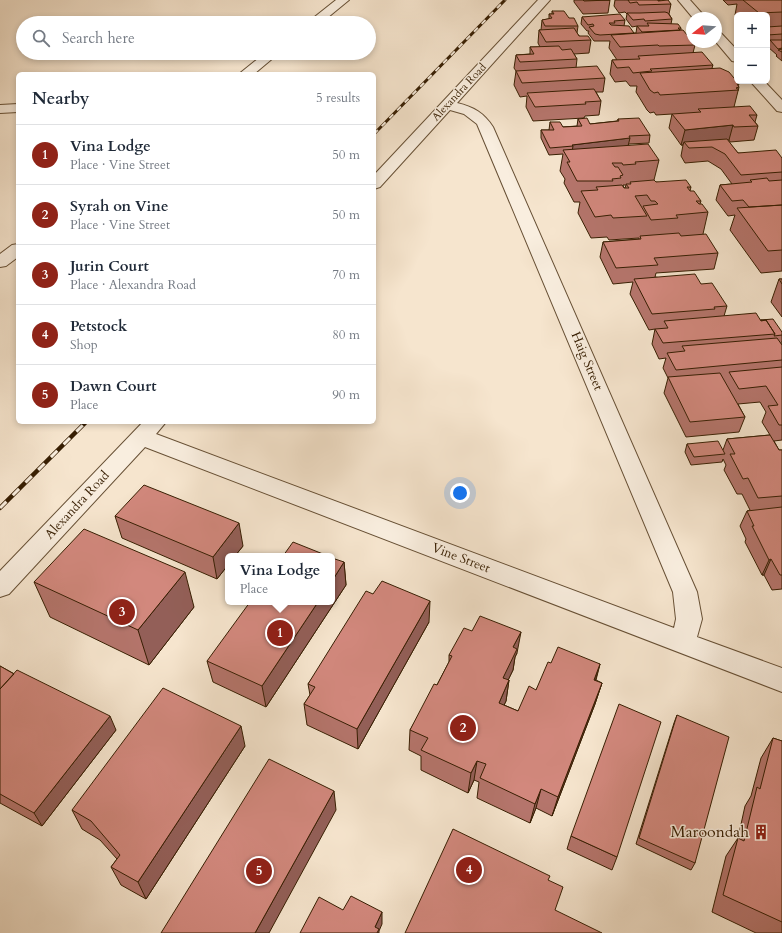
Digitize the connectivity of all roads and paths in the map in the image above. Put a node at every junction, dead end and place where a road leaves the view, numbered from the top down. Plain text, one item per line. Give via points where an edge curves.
1 (343, 0) edge
2 (544, 0) edge
3 (684, 0) edge
4 (695, 12) edge
5 (322, 16) edge
6 (722, 42) edge
7 (734, 55) edge
8 (264, 60) edge
9 (249, 72) edge
10 (760, 84) edge
11 (446, 105) junction
12 (16, 108) edge
13 (782, 108) edge
14 (0, 109) edge
15 (376, 182) edge
16 (16, 250) edge
17 (0, 262) edge
18 (148, 430) edge
19 (0, 587) edge
20 (683, 642) junction
21 (782, 680) edge

1 - 5 street
2 - 11 street, Alexandra Road
3 - 4 street
6 - 7 street
8 - 9 street
10 - 13 street
11 - 15 street, Alexandra Road
11 - 20 street, Haig Street via 475,113 486,127 685,592 690,620
12 - 14 street
16 - 17 street
18 - 19 street, Alexandra Road
18 - 20 street, Vine Street
20 - 21 street, Vine Street

